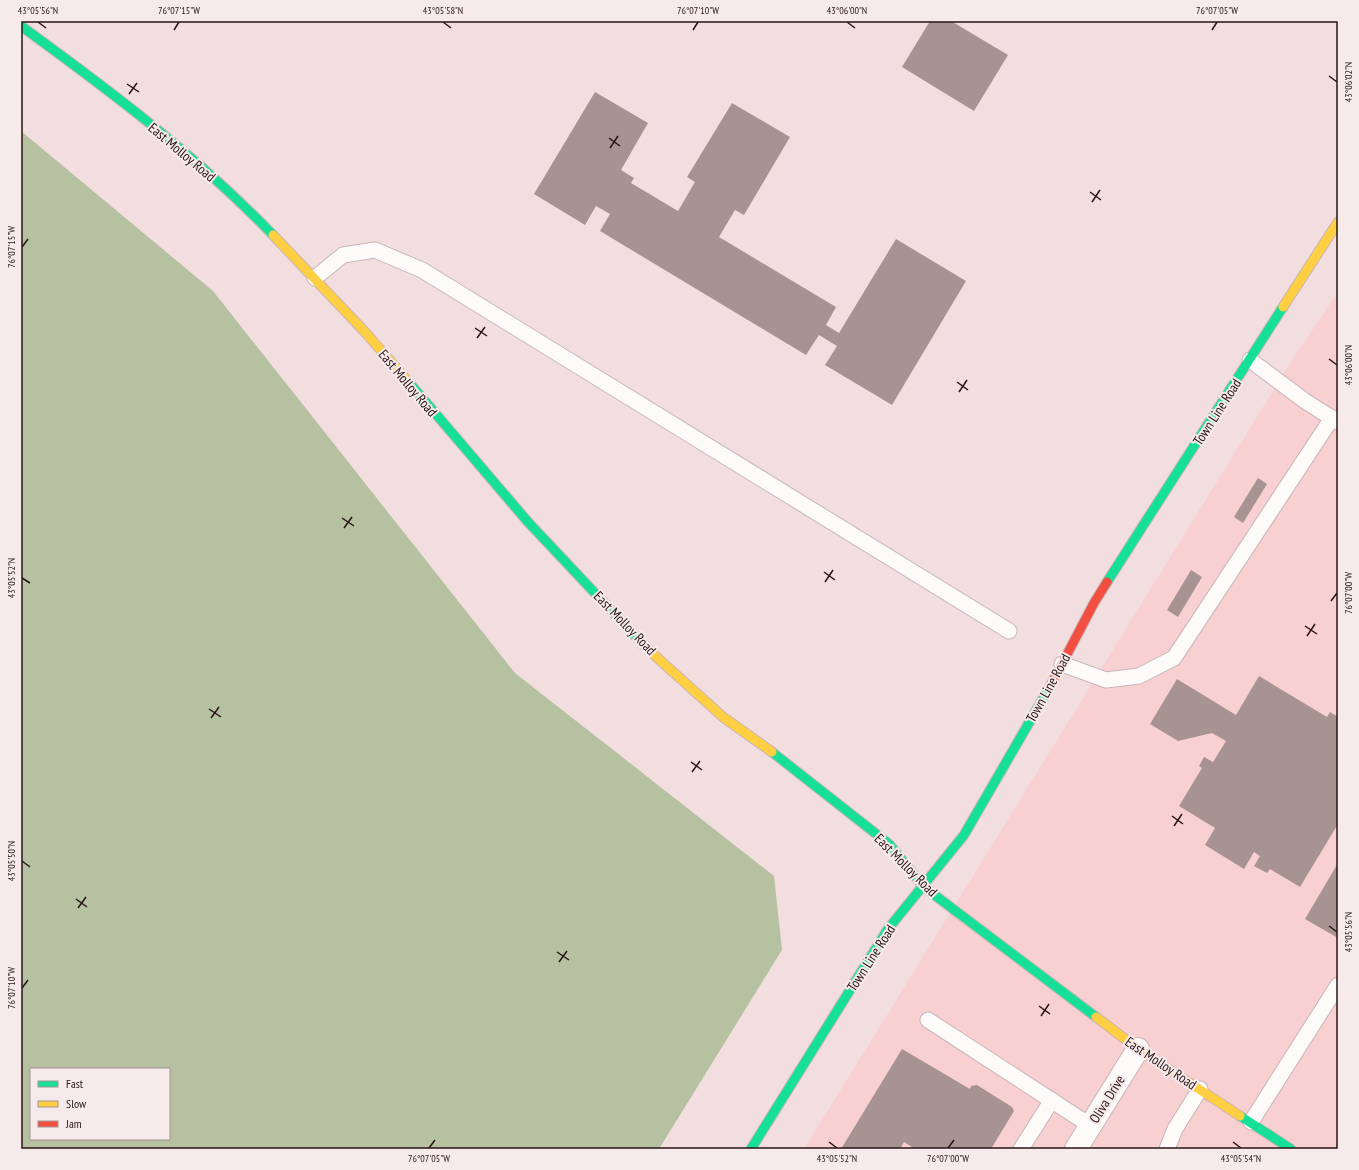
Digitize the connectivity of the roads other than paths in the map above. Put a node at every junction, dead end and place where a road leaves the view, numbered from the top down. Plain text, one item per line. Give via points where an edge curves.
1 (21, 26) edge
2 (1338, 222) edge
3 (315, 278) junction
4 (1250, 360) junction
5 (1335, 420) edge
6 (1009, 631) dead end
7 (1062, 664) junction
8 (924, 887) junction
9 (1338, 985) edge
10 (928, 1020) dead end
11 (1138, 1049) junction
12 (1200, 1089) junction
13 (1052, 1100) junction
14 (1251, 1122) junction
15 (1091, 1126) junction
16 (751, 1149) edge
17 (1021, 1149) edge
18 (1076, 1149) edge
19 (1167, 1149) edge
20 (1291, 1149) edge

1 - 3 street, East Molloy Road via 83,71 187,154 257,218
2 - 4 street, Town Line Road
3 - 6 lane via 343,256 375,250 422,270
3 - 8 street, East Molloy Road via 364,331 528,522 652,653 724,717 889,844
4 - 5 lane
4 - 7 street, Town Line Road via 1094,603
5 - 7 lane via 1174,658 1139,676 1106,680
7 - 8 street, Town Line Road via 964,835
8 - 11 street, East Molloy Road
8 - 16 street, Town Line Road via 888,929
9 - 14 lane
10 - 13 lane
11 - 12 street, East Molloy Road
11 - 15 street, Oliva Drive
12 - 14 street, East Molloy Road
12 - 19 lane via 1175,1129
13 - 15 lane
13 - 17 lane
14 - 20 street, East Molloy Road
15 - 18 street, Oliva Drive

